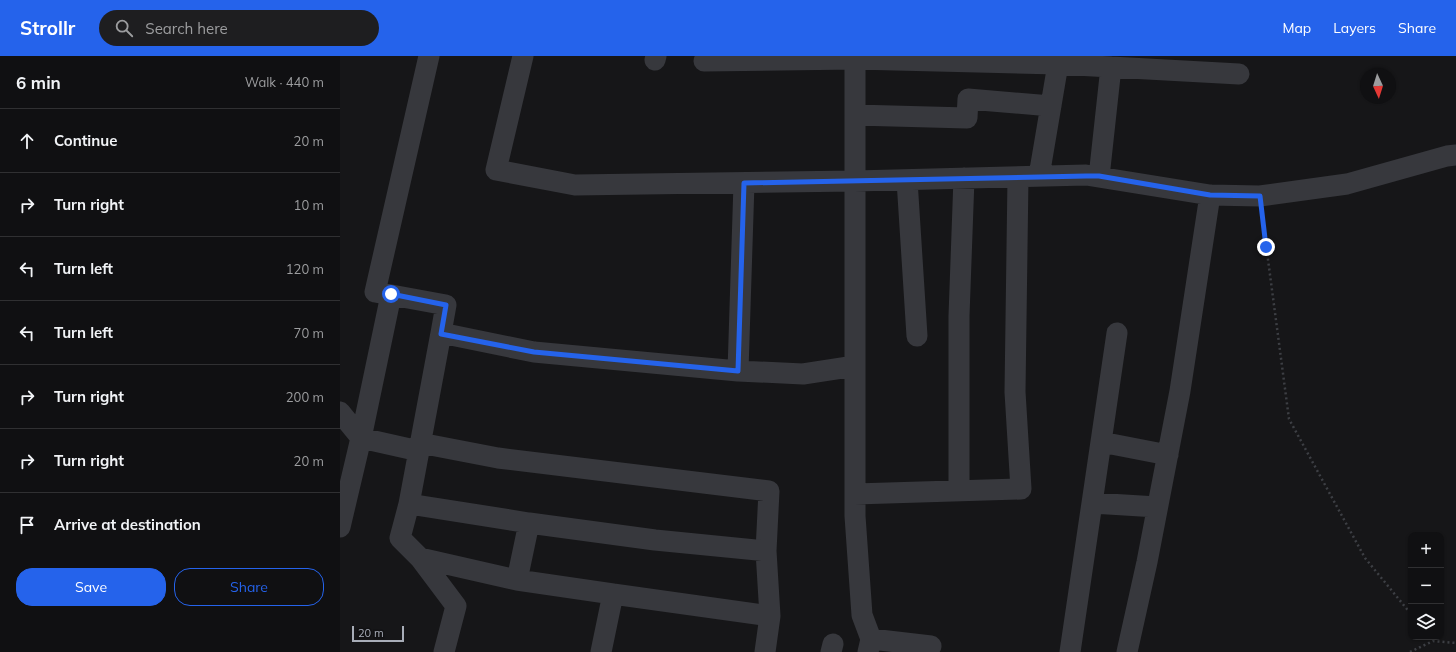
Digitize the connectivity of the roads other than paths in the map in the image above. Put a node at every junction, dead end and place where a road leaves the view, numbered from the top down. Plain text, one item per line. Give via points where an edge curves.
1 (429, 56) edge
2 (523, 56) edge
3 (855, 57) edge
4 (986, 59) edge
5 (704, 61) dead end
6 (1070, 62) edge
7 (1152, 63) edge
8 (1112, 67) junction
9 (1239, 74) dead end
10 (1051, 106) junction
11 (855, 115) junction
12 (1456, 155) edge
13 (1039, 176) junction
14 (1099, 176) junction
15 (1018, 177) junction
16 (964, 178) junction
17 (907, 180) junction
18 (855, 181) junction
19 (744, 183) junction
20 (1210, 195) junction
21 (391, 294) junction
22 (1117, 333) dead end
23 (441, 334) junction
24 (917, 336) dead end
25 (855, 366) junction
26 (738, 371) junction
27 (340, 412) edge
28 (361, 438) junction
29 (1101, 442) junction
30 (420, 447) junction
31 (1168, 455) junction
32 (959, 491) junction
33 (855, 494) junction
34 (1092, 503) junction
35 (409, 504) junction
36 (1157, 507) junction
37 (529, 523) junction
38 (340, 527) edge
39 (766, 551) junction
40 (420, 558) junction
41 (517, 580) junction
42 (613, 594) junction
43 (770, 616) junction
44 (870, 646) edge
45 (930, 646) dead end
46 (444, 652) edge
47 (601, 652) edge
48 (765, 652) edge
49 (1070, 652) edge
50 (1127, 652) edge

1 - 21 street via 375,292
2 - 19 street via 496,170 576,185
3 - 4 street
3 - 5 street
3 - 11 street
4 - 6 street
6 - 8 street
6 - 10 street
7 - 8 street
7 - 9 street
8 - 14 street
10 - 11 street via 968,99 967,118
10 - 13 street
11 - 18 street
12 - 20 street via 1347,184 1260,196
13 - 14 street
13 - 15 street
14 - 20 street
15 - 16 street
15 - 32 street via 1015,392 1021,489
16 - 17 street
16 - 32 street via 959,316
17 - 18 street
17 - 24 street
18 - 19 street
18 - 25 street
19 - 26 street
20 - 31 street
21 - 23 street via 446,305
21 - 28 street
22 - 29 street
23 - 26 street via 534,352
23 - 30 street
25 - 26 street via 803,374
25 - 33 street
27 - 28 street
28 - 30 street
28 - 38 street
29 - 31 street
29 - 34 street
30 - 35 street
30 - 39 street via 770,491
31 - 36 street
32 - 33 street
33 - 44 street via 862,615
34 - 36 street
34 - 49 street
35 - 37 street
35 - 40 street via 400,538
36 - 50 street
37 - 39 street via 655,540
37 - 41 street
39 - 43 street
40 - 41 street
40 - 46 street via 456,606
41 - 42 street
42 - 43 street
42 - 47 street
43 - 48 street
44 - 45 street

